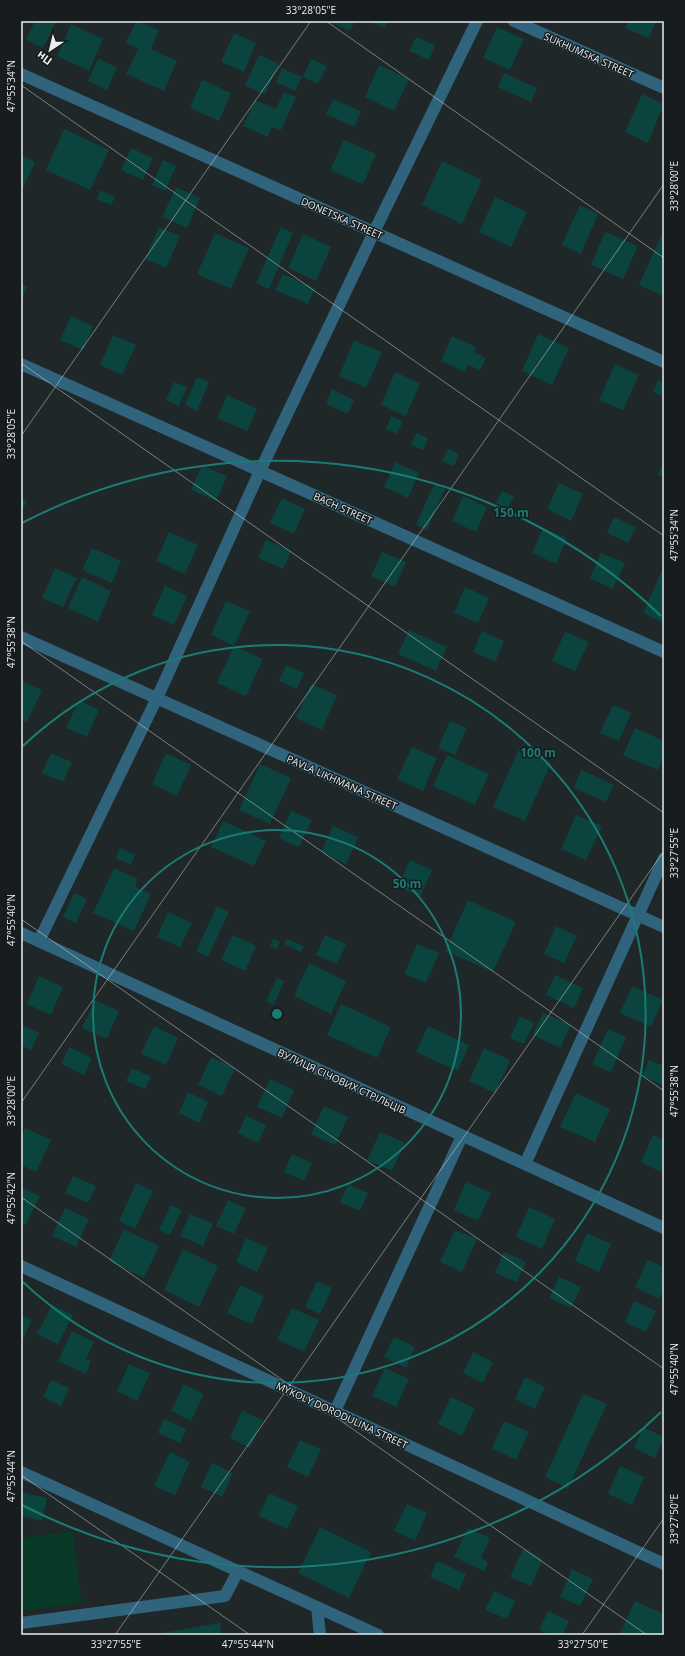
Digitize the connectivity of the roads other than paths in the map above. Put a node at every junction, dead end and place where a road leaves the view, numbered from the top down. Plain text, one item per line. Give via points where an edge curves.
1 (477, 21) edge
2 (514, 21) edge
3 (21, 74) edge
4 (664, 88) edge
5 (374, 232) junction
6 (664, 362) edge
7 (21, 364) edge
8 (260, 471) junction
9 (21, 637) edge
10 (664, 652) edge
11 (157, 698) junction
12 (664, 858) edge
13 (638, 915) junction
14 (664, 927) edge
15 (21, 933) edge
16 (39, 941) junction
17 (462, 1136) junction
18 (525, 1164) junction
19 (664, 1228) edge
20 (21, 1266) edge
21 (335, 1411) junction
22 (21, 1472) edge
23 (664, 1564) edge
24 (238, 1571) junction
25 (317, 1607) junction
26 (21, 1623) edge
27 (320, 1635) edge
28 (378, 1635) edge

1 - 5 street
2 - 4 street, SUKHUMSKA STREET
3 - 5 street, DONETSKA STREET
5 - 6 street, DONETSKA STREET
5 - 8 street
7 - 8 street, BACH STREET
8 - 10 street, BACH STREET
8 - 11 street
9 - 11 street, PAVLA LIKHMANA STREET
11 - 13 street, PAVLA LIKHMANA STREET
11 - 16 street
12 - 13 street
13 - 14 street, PAVLA LIKHMANA STREET
13 - 18 street
15 - 16 street, ВУЛИЦЯ СІЧОВИХ СТРІЛЬЦІВ
16 - 17 street, ВУЛИЦЯ СІЧОВИХ СТРІЛЬЦІВ
17 - 18 street, ВУЛИЦЯ СІЧОВИХ СТРІЛЬЦІВ
17 - 21 street
18 - 19 street, ВУЛИЦЯ СІЧОВИХ СТРІЛЬЦІВ
20 - 21 street, MYKOLY DORODULINA STREET
21 - 23 street, MYKOLY DORODULINA STREET
22 - 24 street
24 - 25 street
24 - 26 street via 225,1596
25 - 27 street
25 - 28 street

